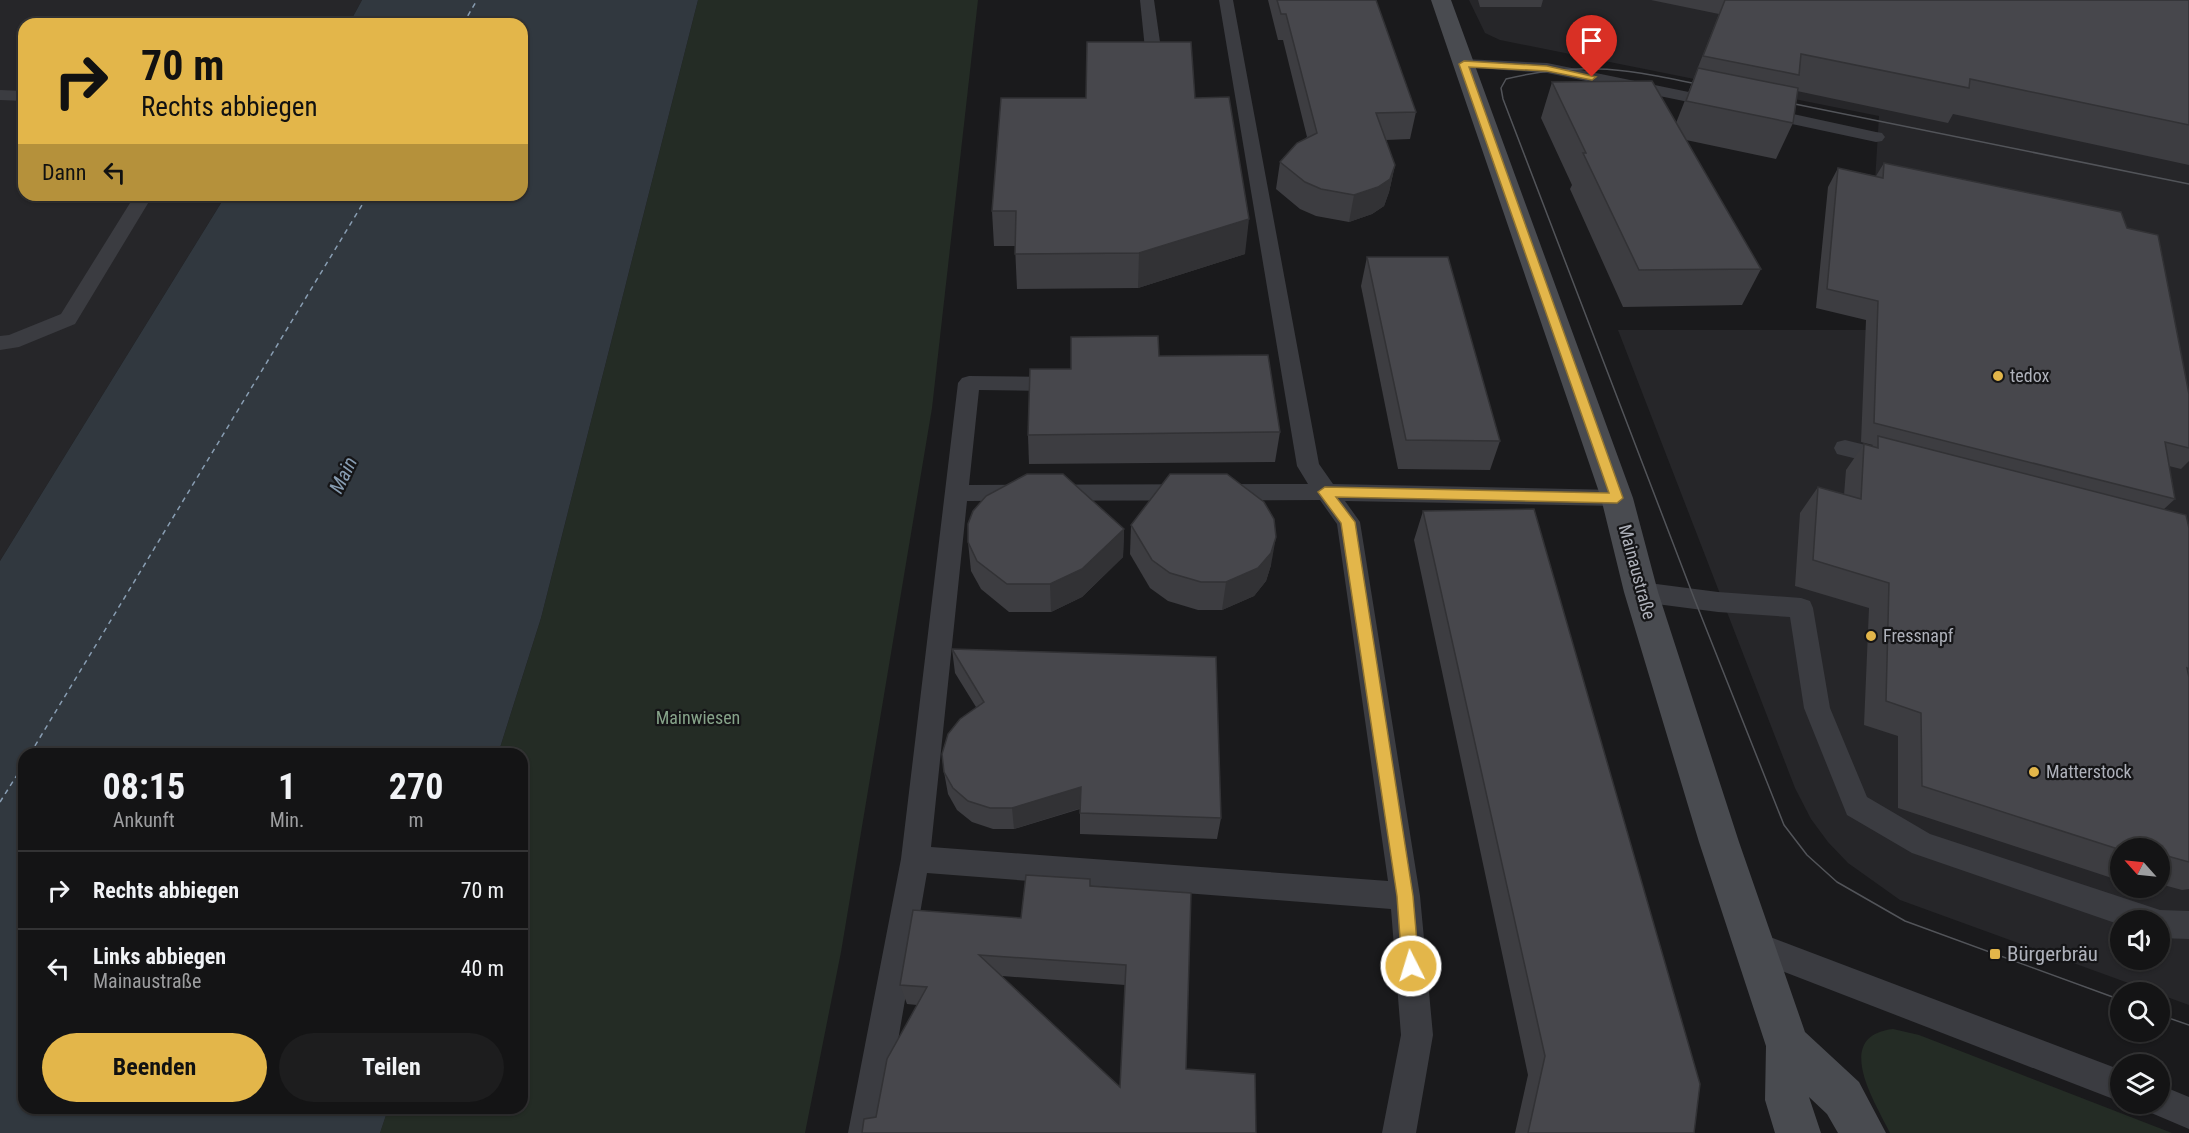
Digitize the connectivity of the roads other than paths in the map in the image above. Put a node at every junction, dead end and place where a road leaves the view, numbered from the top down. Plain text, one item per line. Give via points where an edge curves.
1 (1147, 0) edge
2 (1226, 0) edge
3 (1441, 0) edge
4 (1153, 49) edge
5 (1464, 64) junction
6 (0, 95) edge
7 (18, 96) edge
8 (1876, 137) dead end
9 (140, 201) edge
10 (0, 344) edge
11 (1048, 384) edge
12 (1845, 448) dead end
13 (1914, 465) edge
14 (1325, 492) junction
15 (957, 493) junction
16 (1617, 498) junction
17 (1641, 592) junction
18 (915, 859) junction
19 (1405, 896) junction
20 (2119, 910) edge
21 (2189, 925) edge
22 (2170, 926) edge
23 (1754, 946) junction
24 (1788, 1046) junction
25 (2110, 1082) edge
26 (2170, 1105) edge
27 (2189, 1113) edge
28 (865, 1133) edge
29 (1399, 1133) edge
30 (1798, 1133) edge
31 (1863, 1133) edge

1 - 4 lane
2 - 14 lane via 1308,466
3 - 5 main road, Mainaustraße
5 - 8 lane via 1547,68
5 - 16 main road, Mainaustraße
6 - 7 lane
9 - 10 lane via 68,319
11 - 15 lane via 969,383
12 - 13 lane
14 - 15 lane
14 - 16 lane
14 - 19 lane via 1348,522
15 - 18 lane
16 - 17 main road, Mainaustraße
17 - 20 lane via 1801,608 1817,708 1857,806 1923,844
17 - 23 main road, Mainaustraße
18 - 19 lane
18 - 28 lane
19 - 29 lane via 1416,1035
21 - 22 lane
23 - 24 main road, Mainaustraße
23 - 25 lane
24 - 30 main road, Mainaustraße via 1787,1100
24 - 31 main road, Mainaustraße via 1843,1098
26 - 27 lane

